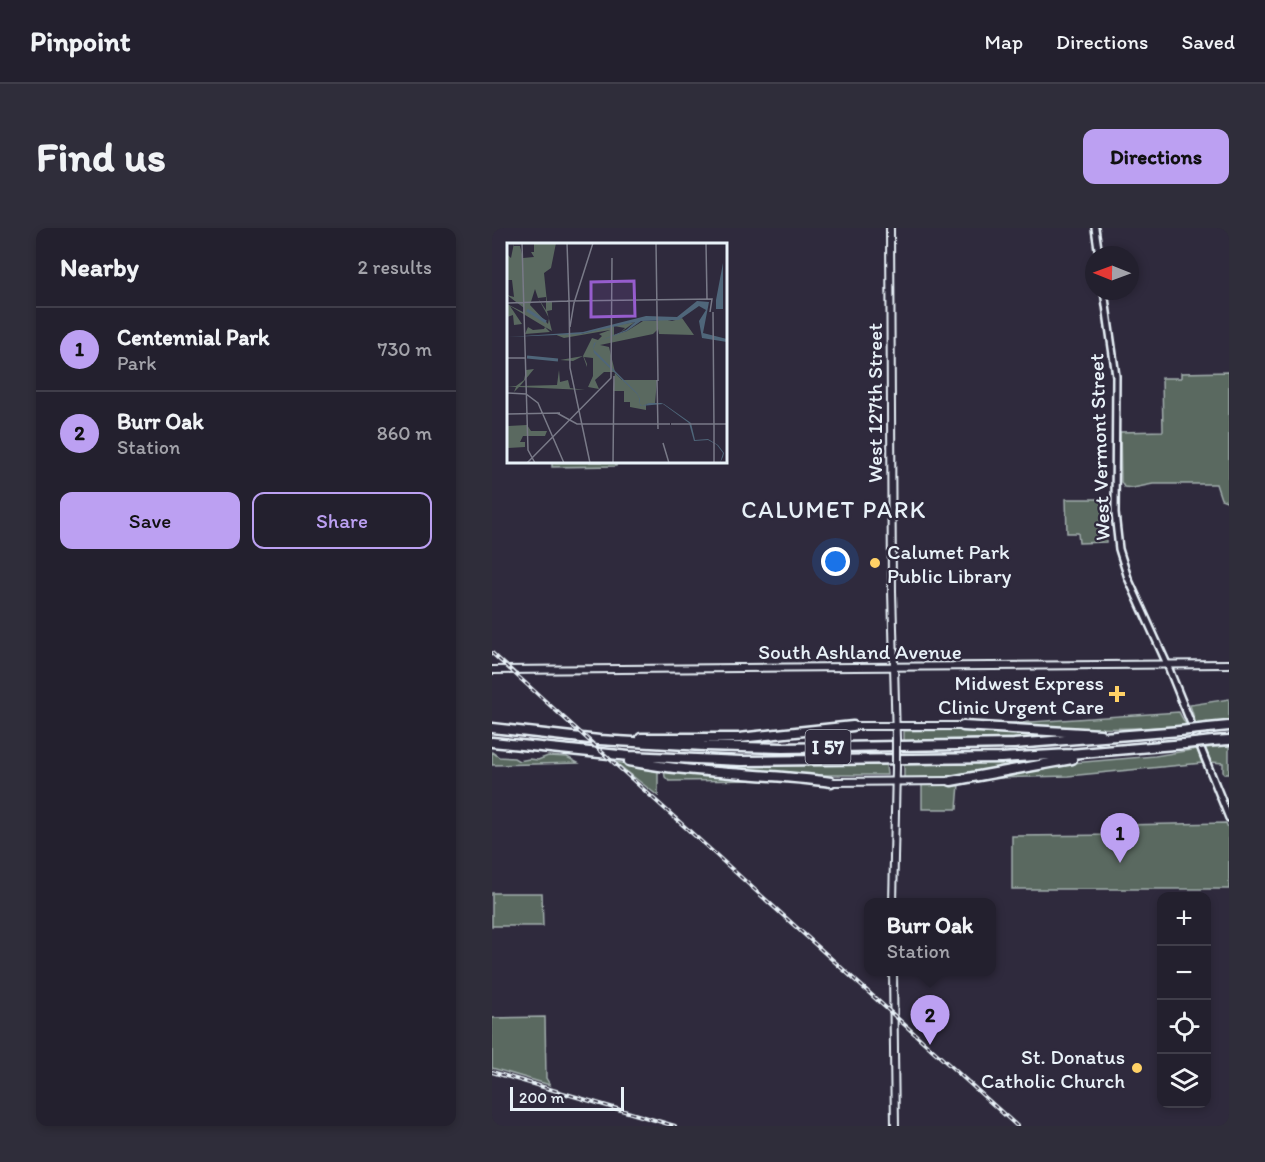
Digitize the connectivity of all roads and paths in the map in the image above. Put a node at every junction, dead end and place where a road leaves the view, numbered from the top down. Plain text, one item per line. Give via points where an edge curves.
1 (890, 228) edge
2 (1095, 228) edge
3 (1098, 246) edge
4 (1105, 300) edge
5 (1167, 664) junction
6 (1229, 664) edge
7 (894, 668) junction
8 (492, 670) edge
9 (853, 726) joint
10 (896, 726) junction
11 (963, 726) joint
12 (1229, 726) edge
13 (492, 728) edge
14 (529, 732) junction
15 (1128, 736) junction
16 (1229, 740) edge
17 (492, 742) edge
18 (1152, 747) junction
19 (615, 755) junction
20 (896, 781) junction
21 (951, 781) joint
22 (831, 782) joint
23 (1229, 818) edge
24 (893, 898) edge
25 (893, 976) edge
26 (895, 1126) edge

1 - 7 main road, West 127th Street
2 - 3 street
4 - 5 street, West Vermont Street via 1116,376 1117,538 1128,578
5 - 6 main road, South Ashland Avenue
5 - 7 main road, South Ashland Avenue
5 - 23 street, West Vermont Street
7 - 8 main road, South Ashland Avenue
7 - 10 main road, West 127th Street
9 - 10 main road
9 - 14 highway via 716,739
10 - 11 main road
10 - 20 main road, West 127th Street, bridge
11 - 15 highway
12 - 15 highway, I 57, bridge
13 - 14 highway, I 57
14 - 15 highway, I 57 via 599,740 750,747 990,745
16 - 18 highway, I 57, bridge
17 - 19 highway, I 57
18 - 19 highway, I 57 via 978,759 741,761
18 - 21 highway
19 - 22 highway via 670,768
20 - 21 main road
20 - 22 main road
20 - 24 main road, West 127th Street
25 - 26 main road

